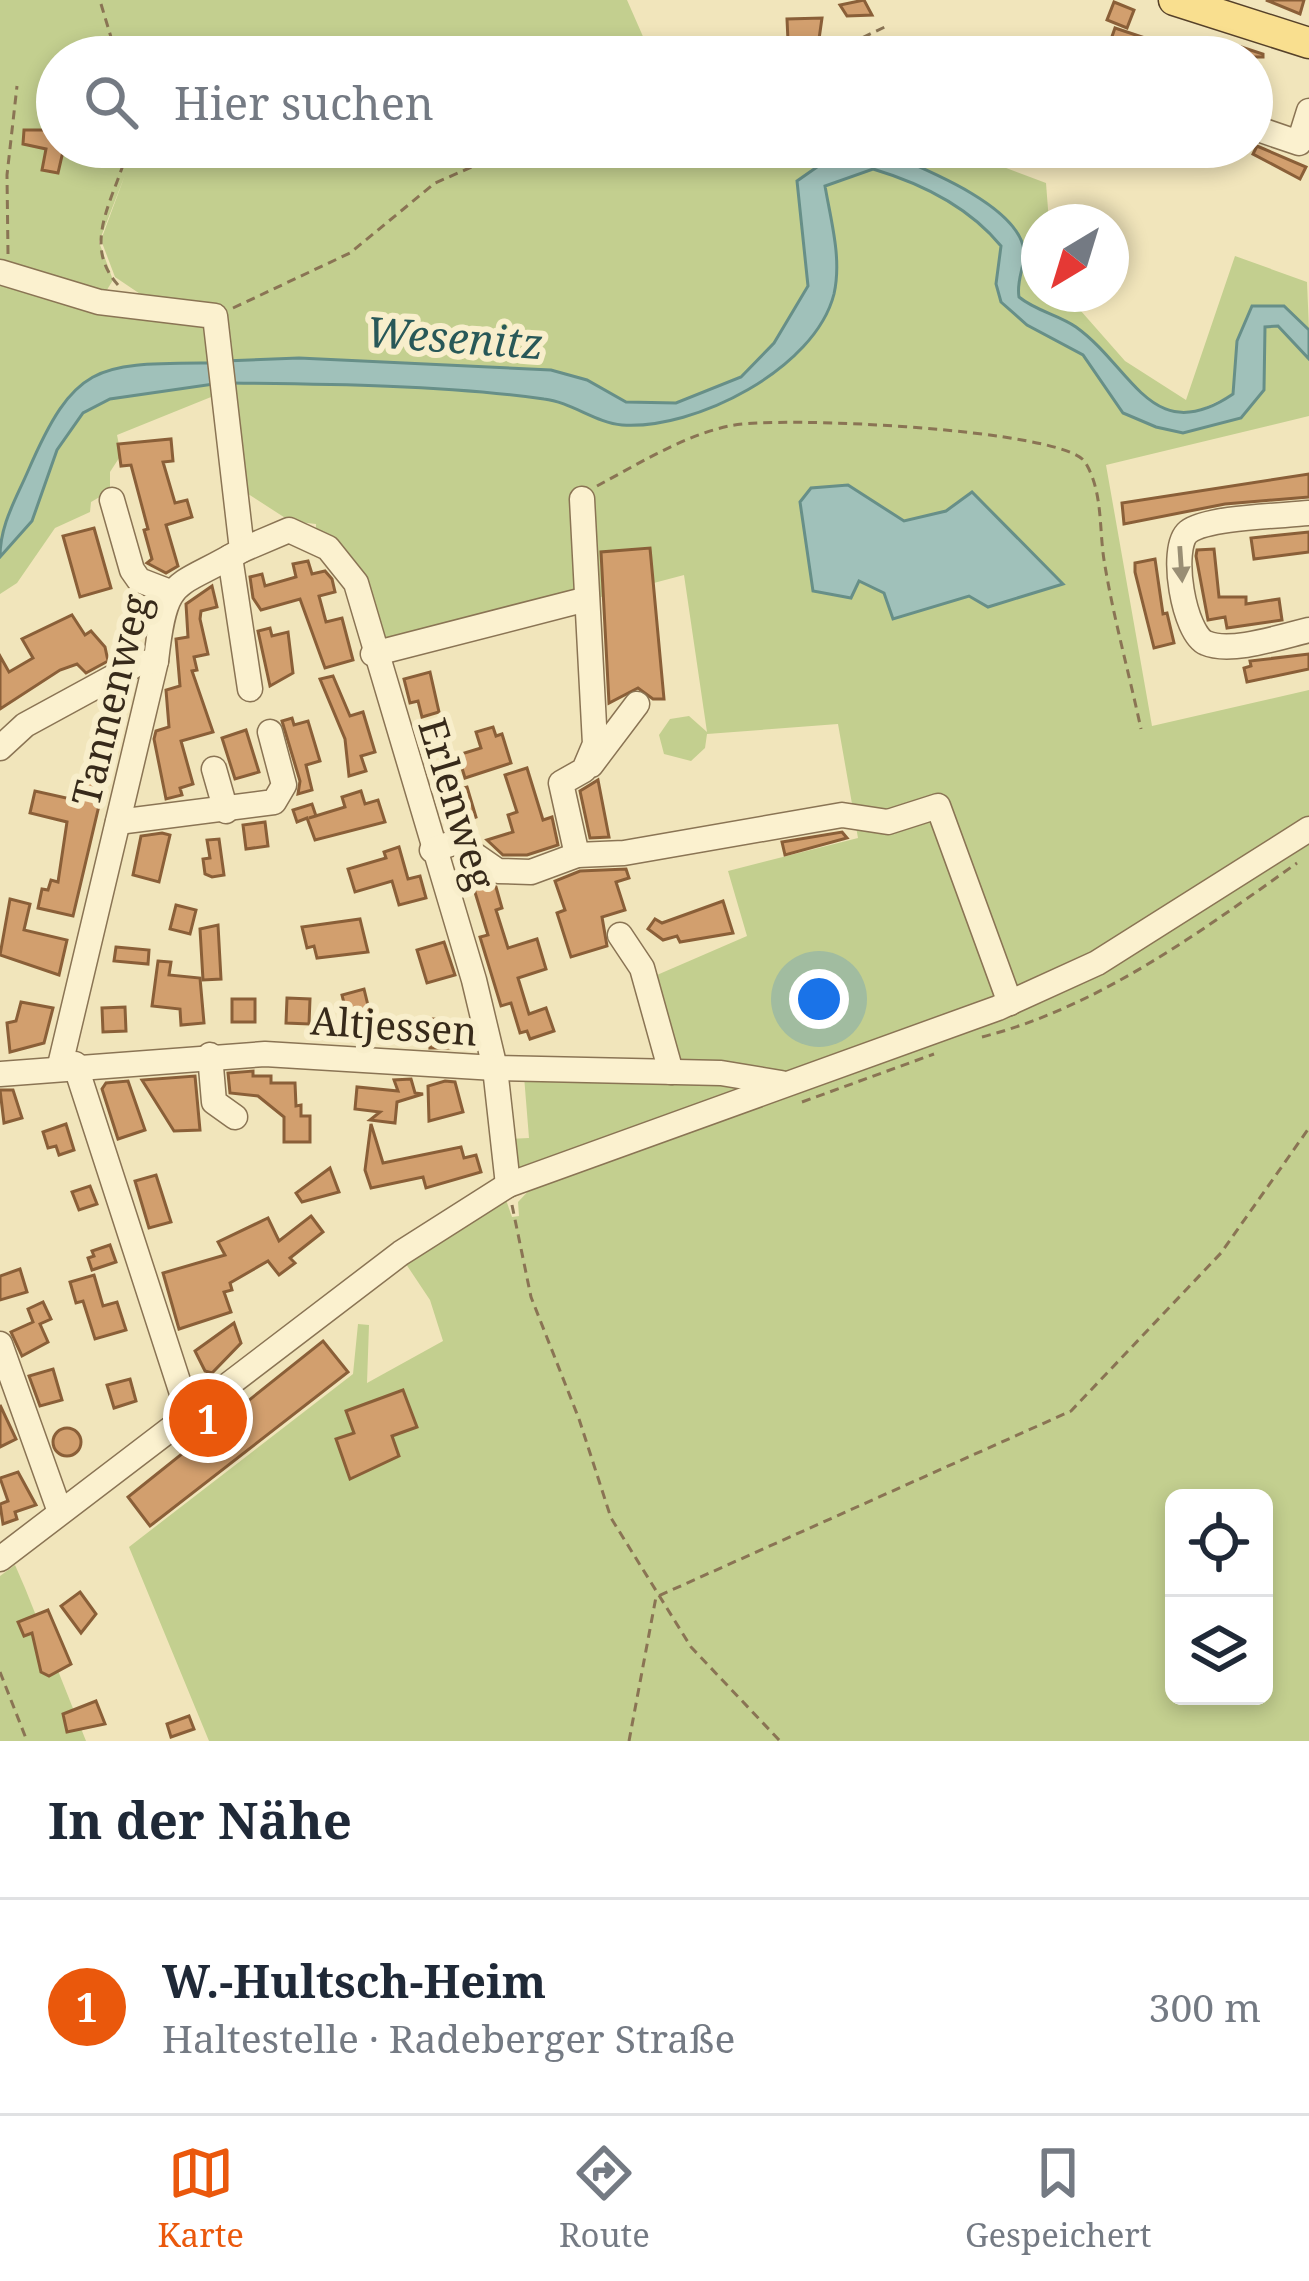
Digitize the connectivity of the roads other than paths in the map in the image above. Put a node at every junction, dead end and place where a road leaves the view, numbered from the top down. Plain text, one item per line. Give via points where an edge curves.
1 (1174, 0) edge
2 (1309, 43) edge
3 (1309, 111) edge
4 (1273, 135) edge
5 (4, 273) edge
6 (112, 500) dead end
7 (582, 500) road end
8 (240, 503) junction
9 (1309, 513) edge
10 (290, 530) junction
11 (236, 553) junction
12 (170, 592) junction
13 (586, 599) junction
14 (1309, 630) edge
15 (373, 655) junction
16 (157, 661) junction
17 (250, 689) dead end
18 (637, 704) dead end
19 (270, 732) dead end
20 (0, 748) edge
21 (214, 769) dead end
22 (584, 770) junction
23 (226, 811) junction
24 (118, 822) junction
25 (1309, 829) edge
26 (432, 850) junction
27 (577, 855) junction
28 (620, 935) dead end
29 (1010, 1003) junction
30 (210, 1055) junction
31 (68, 1065) junction
32 (495, 1068) junction
33 (671, 1072) junction
34 (0, 1074) edge
35 (783, 1083) junction
36 (236, 1117) dead end
37 (508, 1185) junction
38 (0, 1344) edge
39 (189, 1415) junction
40 (60, 1512) junction
41 (0, 1559) edge

1 - 2 main road
3 - 4 street via 1299,143
5 - 8 street via 99,302 215,316
6 - 12 street via 132,570
7 - 13 street
8 - 10 street, Erlenweg
8 - 11 street
9 -> 14 street via 1200,525 1177,556 1190,627 1204,642
10 - 11 street
10 - 15 street, Erlenweg via 328,548 349,570
11 - 12 street, Tannenweg
11 - 17 street
12 - 16 street, Tannenweg
13 - 15 street
13 - 22 street via 595,744
15 - 26 street, Erlenweg
16 - 20 street via 137,664 25,725
16 - 24 street, Tannenweg
18 - 22 street
19 - 23 street via 283,807
21 - 23 street
22 - 27 street via 550,783
23 - 24 street
24 - 31 street, Tannenweg
25 - 29 street via 1097,962
26 - 27 street via 466,844 486,866 510,872
26 - 32 street, Erlenweg
27 - 29 street via 624,854 842,814 888,822 938,806
28 - 33 street via 641,968
29 - 35 street
30 - 31 street, Altjessen
30 - 32 street, Altjessen
30 - 36 street via 214,1102
31 - 34 street, Altjessen
31 - 39 street
32 - 33 street, Altjessen
32 - 37 street, Erlenweg
33 - 35 street, Altjessen
35 - 37 street
37 - 39 street via 432,1231
38 - 40 street
39 - 40 street
40 - 41 street

